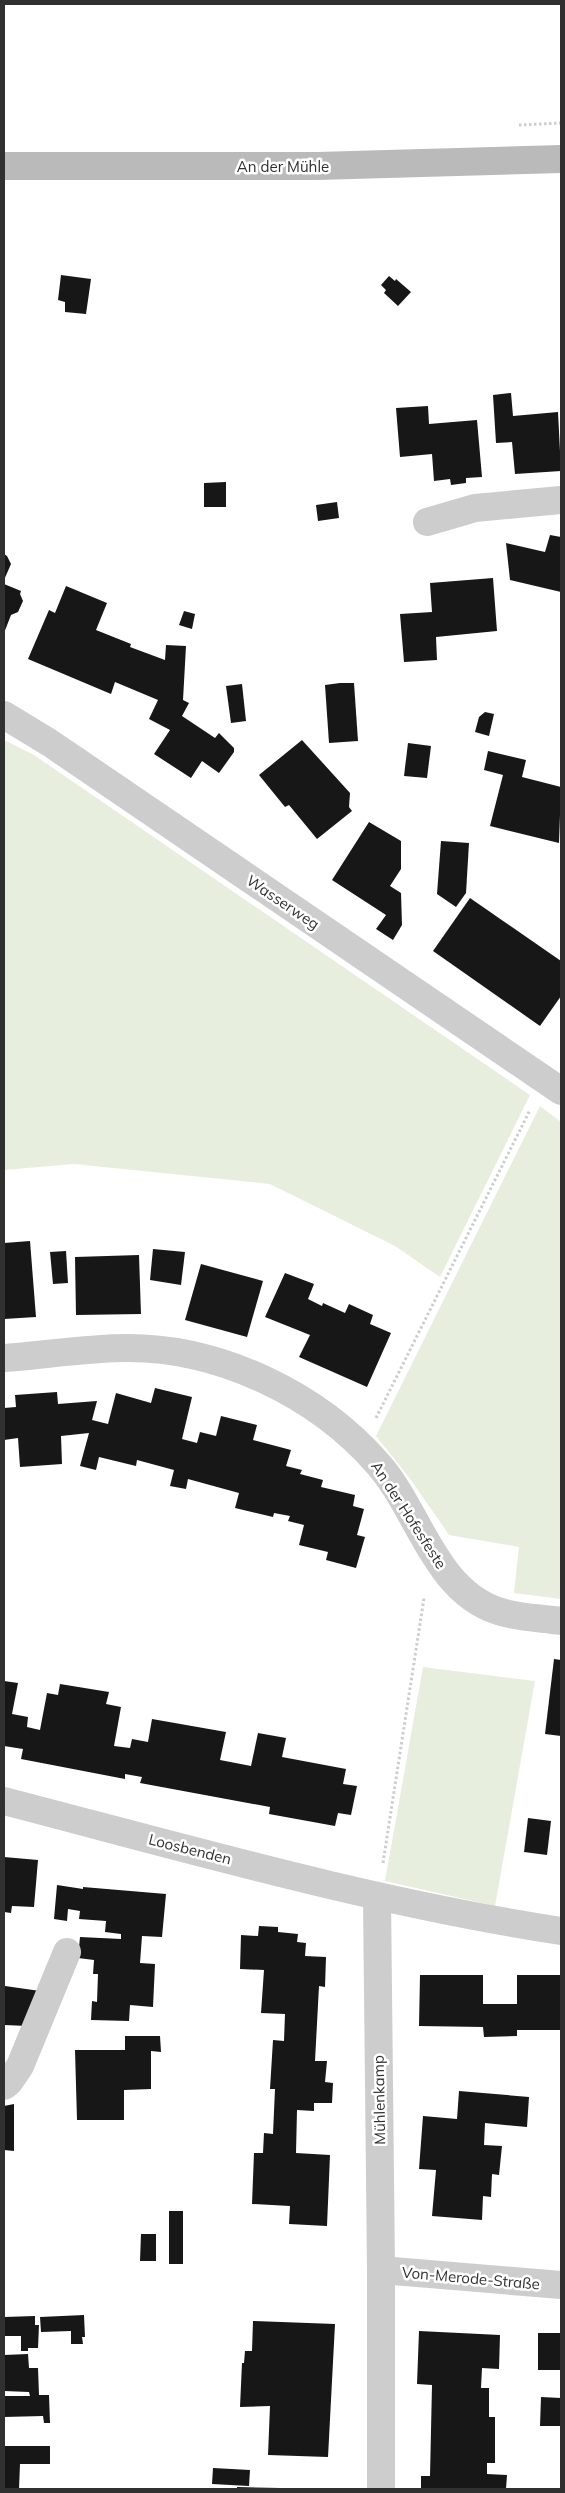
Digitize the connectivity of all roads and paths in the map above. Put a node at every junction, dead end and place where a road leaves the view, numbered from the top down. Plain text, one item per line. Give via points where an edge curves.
1 (561, 159) edge
2 (4, 166) edge
3 (561, 500) edge
4 (427, 522) dead end
5 (4, 715) edge
6 (553, 1086) edge
7 (4, 1358) edge
8 (362, 1447) junction
9 (432, 1550) junction
10 (561, 1621) edge
11 (4, 1801) edge
12 (377, 1898) junction
13 (561, 1931) edge
14 (67, 1952) dead end
15 (4, 2086) edge
16 (382, 2270) junction
17 (561, 2285) edge
18 (381, 2489) edge

1 - 2 main road, An der Mühle via 317,166
3 - 4 street via 475,508
5 - 6 street, Wasserweg via 50,743
6 - 8 path
7 - 8 street, An der Hofesfeste via 128,1348 163,1350 203,1358 241,1370 280,1388
8 - 9 street, An der Hofesfeste via 389,1479
9 - 10 street, An der Hofesfeste via 455,1582 487,1607 512,1615
9 - 12 path
11 - 12 street, Loosbenden
12 - 13 street
12 - 16 street, Mühlenkamp
14 - 15 street via 20,2066
16 - 17 street, Von-Merode-Straße
16 - 18 street, Mühlenkamp

